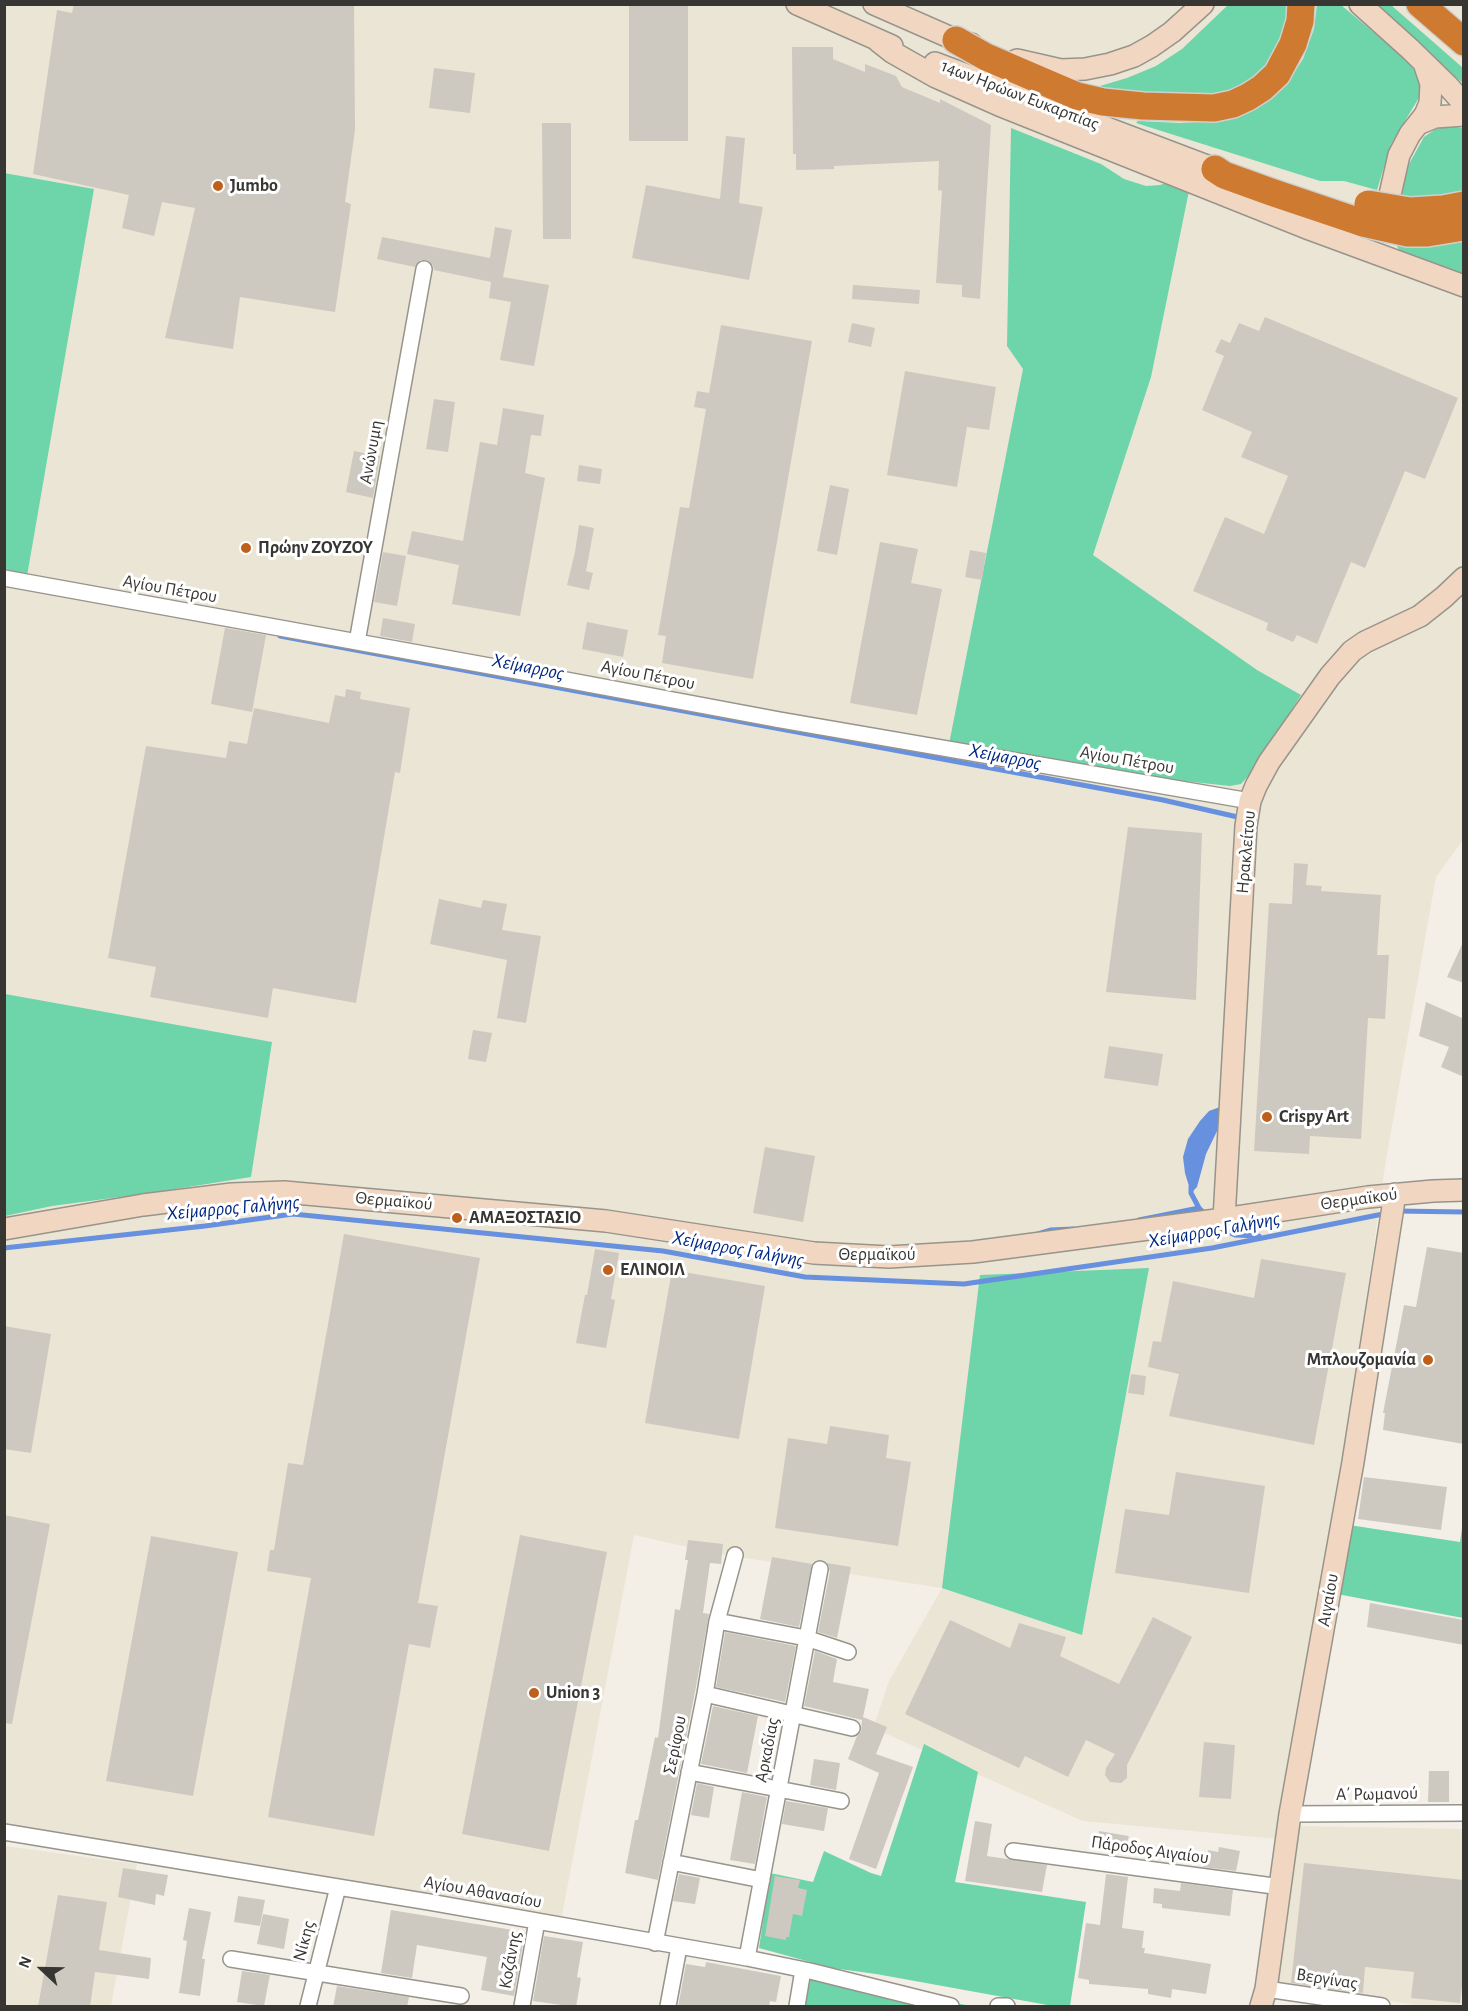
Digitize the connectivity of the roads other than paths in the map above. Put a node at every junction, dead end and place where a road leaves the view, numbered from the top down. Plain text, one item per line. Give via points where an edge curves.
1 (874, 4) edge
2 (897, 4) edge
3 (1203, 4) edge
4 (1301, 4) edge
5 (1360, 4) edge
6 (1420, 4) edge
7 (815, 8) edge
8 (920, 24) junction
9 (956, 40) junction
10 (878, 41) junction
11 (1464, 42) edge
12 (1424, 63) junction
13 (1448, 86) junction
14 (1464, 104) edge
15 (1464, 115) edge
16 (1423, 116) junction
17 (1215, 169) joint
18 (1464, 205) edge
19 (1365, 214) junction
20 (1464, 227) edge
21 (1378, 254) junction
22 (424, 269) dead end
23 (1464, 286) edge
24 (4, 578) edge
25 (1464, 578) edge
26 (357, 642) junction
27 (1250, 801) junction
28 (1464, 1190) edge
29 (1395, 1194) junction
30 (1224, 1219) junction
31 (4, 1229) edge
32 (735, 1555) dead end
33 (820, 1569) dead end
34 (717, 1621) junction
35 (806, 1638) junction
36 (848, 1652) dead end
37 (705, 1694) junction
38 (794, 1713) junction
39 (852, 1728) dead end
40 (689, 1773) junction
41 (779, 1790) junction
42 (841, 1801) dead end
43 (1464, 1813) edge
44 (1290, 1814) junction
45 (4, 1832) edge
46 (1013, 1851) dead end
47 (671, 1862) junction
48 (762, 1880) junction
49 (338, 1887) junction
50 (1281, 1887) junction
51 (537, 1921) junction
52 (655, 1943) junction
53 (679, 1947) junction
54 (747, 1958) junction
55 (231, 1959) dead end
56 (803, 1970) junction
57 (315, 1972) junction
58 (461, 1996) dead end
59 (1264, 1998) edge
60 (308, 2007) edge
61 (522, 2007) edge
62 (668, 2007) edge
63 (797, 2007) edge
64 (951, 2007) edge
65 (998, 2007) edge
66 (1007, 2007) edge
67 (1382, 2007) edge

1 - 8 street, 14ων Ηρώων Ευκαρπίας
2 - 8 street
3 - 9 street, 14ων Ηρώων Ευκαρπίας via 1143,52 1085,69 1035,65
4 - 9 highway via 1293,44 1277,74 1248,97 1214,108 1125,105 1077,96
5 - 12 street
6 - 11 highway
7 - 10 street, 14ων Ηρώων Ευκαρπίας
8 - 9 street, 14ων Ηρώων Ευκαρπίας
10 - 17 street, 14ων Ηρώων Ευκαρπίας
10 - 21 street via 936,76 999,105
12 - 13 street
12 - 16 street via 1431,89
13 - 14 street
13 - 16 street
15 - 16 street
16 - 21 street via 1404,144 1395,169
17 - 19 highway via 1235,170 1309,190
18 - 19 highway, bridge
19 - 20 highway, bridge via 1408,233
21 - 23 street
22 - 26 street, Ανώνυμη
24 - 26 street, Αγίου Πέτρου
25 - 27 street, Ηρακλείτου via 1420,616 1352,651 1269,762
26 - 27 street, Αγίου Πέτρου
27 - 30 street, Ηρακλείτου
28 - 29 street, Θερμαϊκού
29 - 30 street, Θερμαϊκού
29 - 44 street, Αιγαίου via 1353,1462
30 - 31 street, Θερμαϊκού via 973,1252 889,1257 814,1253 564,1216 284,1192 181,1200
32 - 34 street, Σερίφου
33 - 35 street, Αρκαδίας
34 - 35 street
34 - 37 street, Σερίφου
35 - 36 street
35 - 38 street, Αρκαδίας
37 - 38 street
37 - 40 street, Σερίφου
38 - 39 street
38 - 41 street, Αρκαδίας
40 - 41 street
40 - 47 street, Σερίφου
41 - 42 street
41 - 48 street, Αρκαδίας
43 - 44 street, Α΄ Ρωμανού
44 - 50 street, Αιγαίου
45 - 49 street, Αγίου Αθανασίου
46 - 50 street, Πάροδος Αιγαίου
47 - 48 street
47 - 52 street, Σερίφου
48 - 54 street, Αρκαδίας
49 - 51 street, Αγίου Αθανασίου
49 - 57 street, Νίκης
50 - 59 street, Αιγαίου
51 - 52 street, Αγίου Αθανασίου
51 - 61 street, Κοζάνης
52 - 53 street, Αγίου Αθανασίου
53 - 54 street, Αγίου Αθανασίου
53 - 62 street
54 - 56 street, Αγίου Αθανασίου
55 - 57 street
56 - 63 street
56 - 64 street, Αγίου Αθανασίου
57 - 58 street
57 - 60 street, Νίκης
59 - 67 street, Βεργίνας
65 - 66 street

